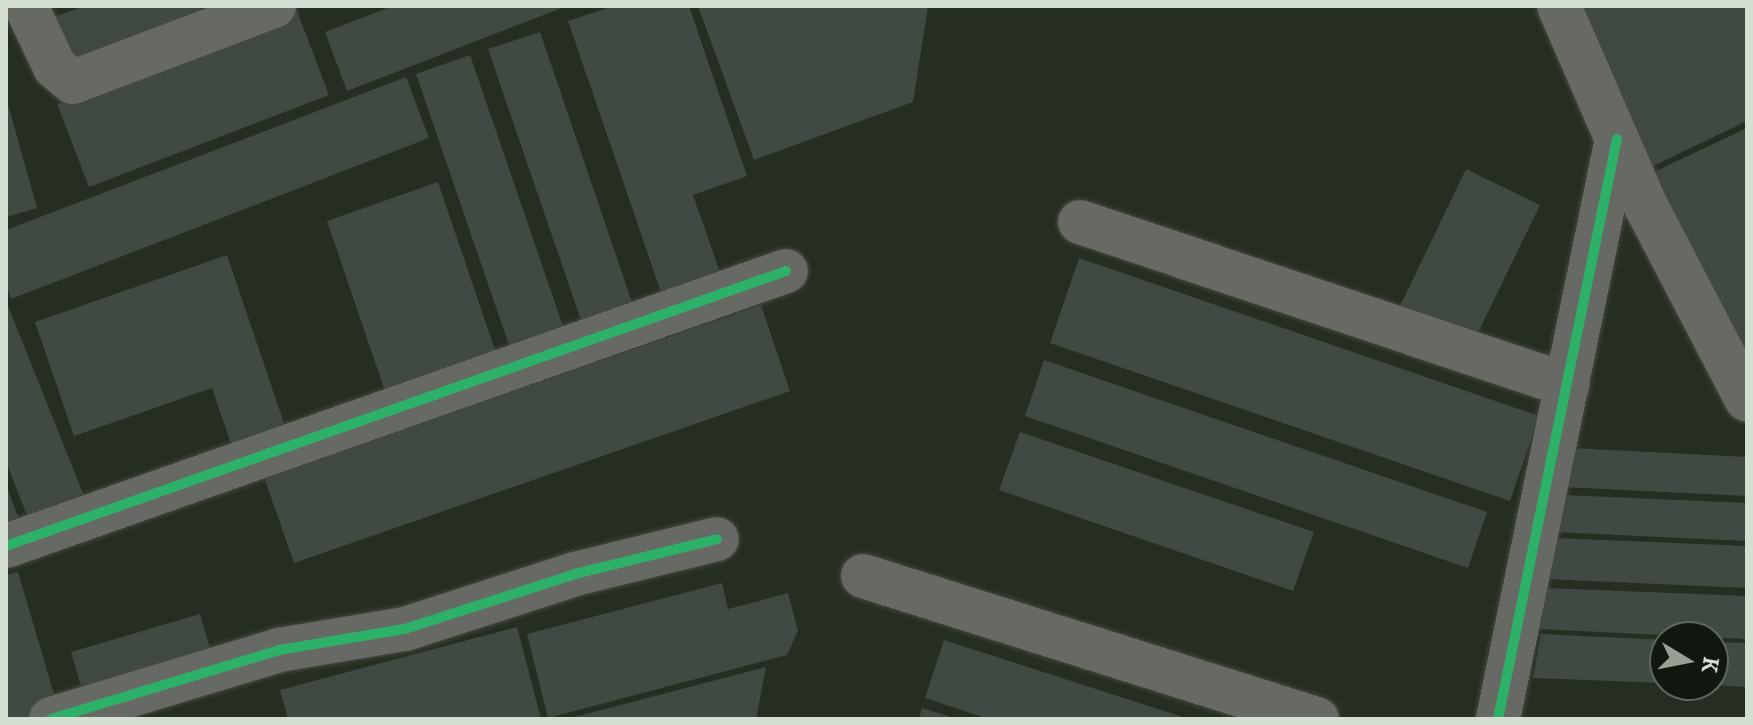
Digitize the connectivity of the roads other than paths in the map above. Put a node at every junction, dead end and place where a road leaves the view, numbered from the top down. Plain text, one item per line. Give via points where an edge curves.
1 (26, 6) edge
2 (274, 6) edge
3 (1559, 6) edge
4 (1617, 139) junction
5 (1080, 222) dead end
6 (786, 271) dead end
7 (1567, 385) junction
8 (1747, 400) edge
9 (717, 539) dead end
10 (6, 546) edge
11 (863, 576) dead end
12 (51, 719) edge
13 (1317, 719) edge
14 (1498, 719) edge

1 - 2 street via 55,67 73,82
3 - 4 street
4 - 7 street
4 - 8 street
5 - 7 street
6 - 10 street
7 - 14 street
9 - 12 street via 575,574 405,629 279,650
11 - 13 street

